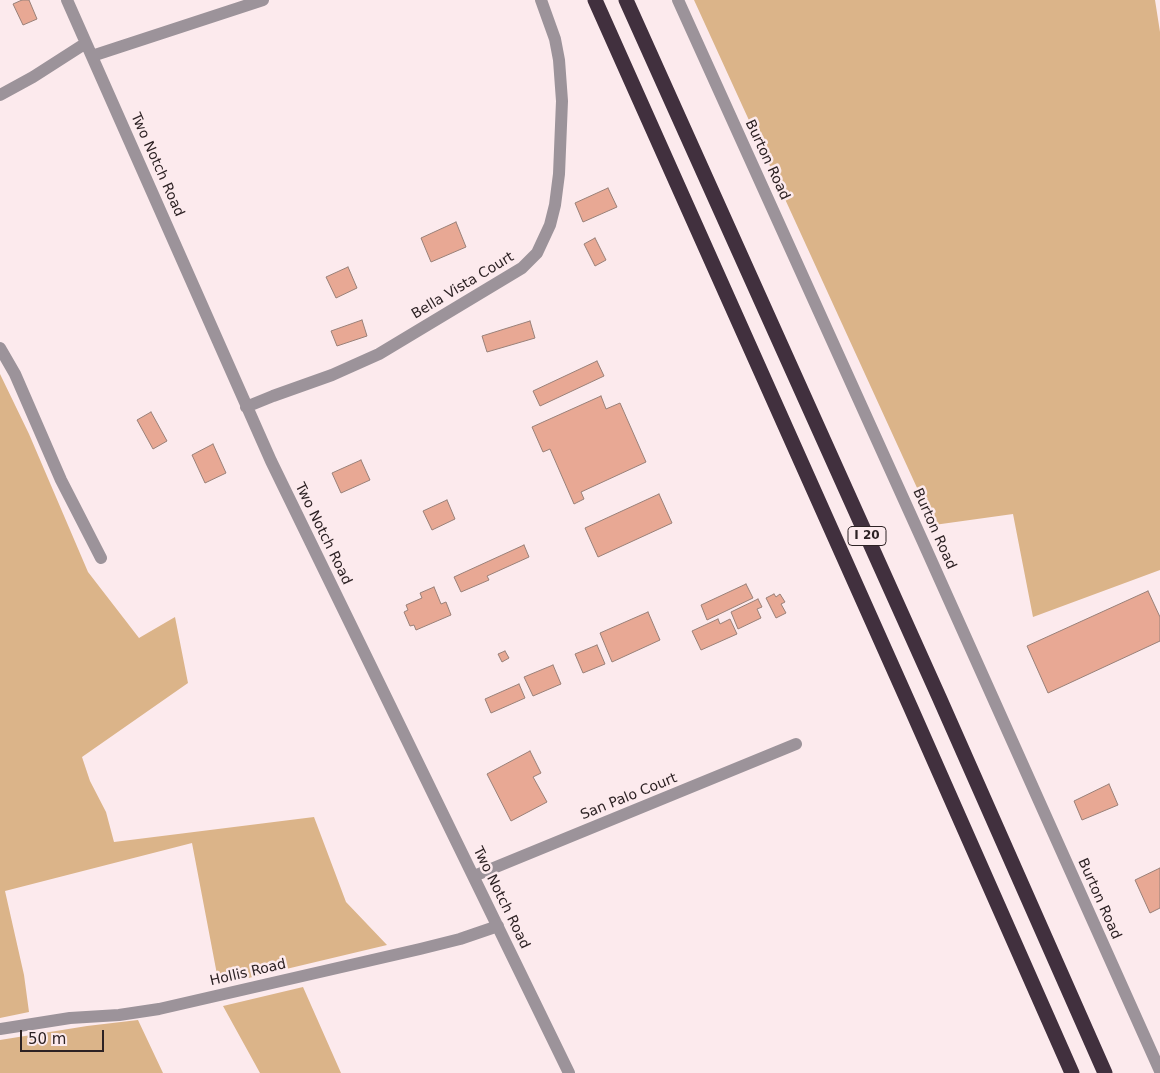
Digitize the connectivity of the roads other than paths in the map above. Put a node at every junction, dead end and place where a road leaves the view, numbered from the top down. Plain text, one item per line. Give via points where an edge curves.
1 (67, 0) edge
2 (262, 0) edge
3 (541, 0) edge
4 (595, 0) edge
5 (626, 0) edge
6 (678, 0) edge
7 (86, 43) junction
8 (92, 56) junction
9 (0, 95) edge
10 (0, 348) edge
11 (246, 407) junction
12 (101, 558) dead end
13 (796, 744) dead end
14 (474, 876) junction
15 (498, 926) junction
16 (0, 1029) edge
17 (1160, 1071) edge
18 (570, 1073) edge
19 (1072, 1073) edge
20 (1105, 1073) edge

1 - 7 street, Two Notch Road
2 - 8 street
3 - 11 street, Bella Vista Court via 560,60 562,101 555,205 537,253 522,268 379,354
4 - 19 highway, I 20
5 - 20 highway, I 20
6 - 17 street, Burton Road
7 - 8 street, Two Notch Road
7 - 9 street
8 - 11 street, Two Notch Road
10 - 12 street
11 - 14 street, Two Notch Road
13 - 14 street, San Palo Court
14 - 15 street, Two Notch Road
15 - 16 street, Hollis Road via 420,949 159,1008
15 - 18 street, Two Notch Road

